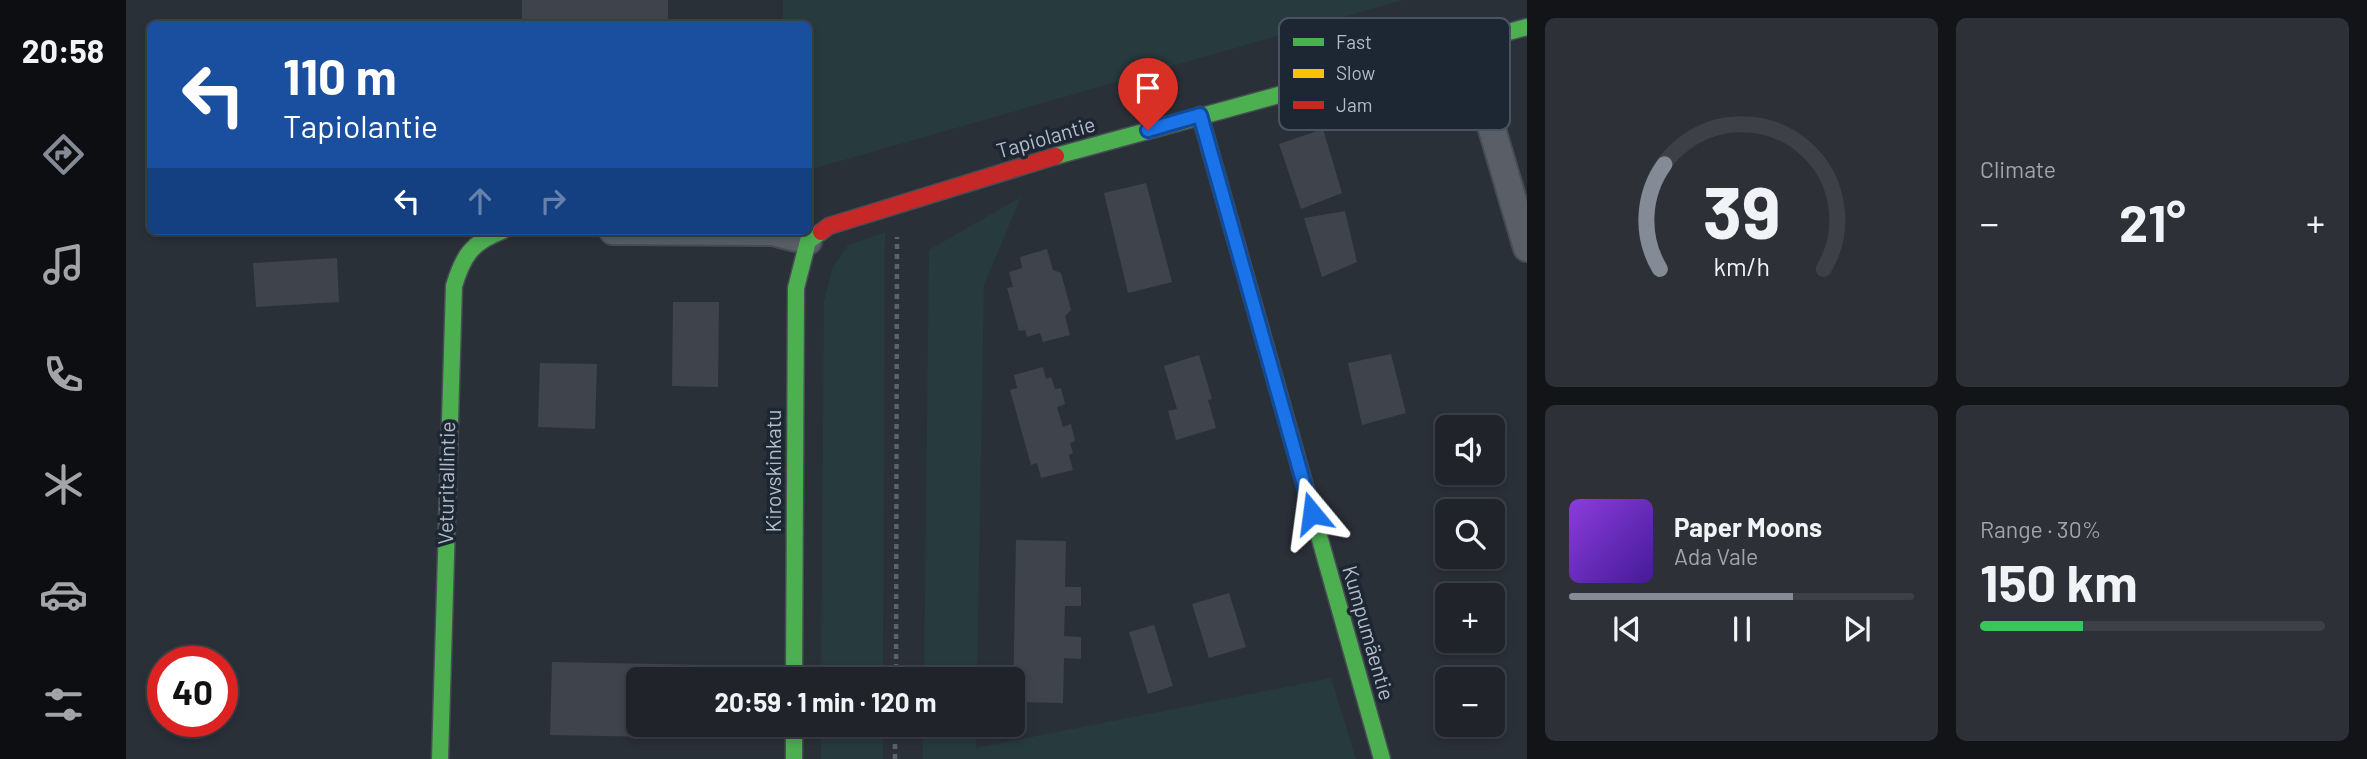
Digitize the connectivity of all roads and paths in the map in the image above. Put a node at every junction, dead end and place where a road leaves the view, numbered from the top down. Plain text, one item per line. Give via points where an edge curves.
1 (1527, 27) edge
2 (1510, 32) edge
3 (1279, 94) edge
4 (1200, 115) junction
5 (1492, 130) edge
6 (897, 205) junction
7 (490, 235) edge
8 (777, 235) edge
9 (1527, 248) edge
10 (804, 252) junction
11 (794, 667) edge
12 (896, 667) edge
13 (794, 737) edge
14 (895, 737) edge
15 (440, 759) edge
16 (794, 759) edge
17 (895, 759) edge
18 (1382, 759) edge

1 - 2 street, Tapiolantie
3 - 4 street, Tapiolantie
4 - 6 street, Tapiolantie
4 - 18 street, Kumpumäentie
5 - 9 street
6 - 10 street, Tapiolantie via 829,226
6 - 12 path
7 - 15 street, Veturitallintie via 463,254 454,286
8 - 10 street
10 - 11 street, Kirovskinkatu via 796,288
13 - 16 street
14 - 17 path

